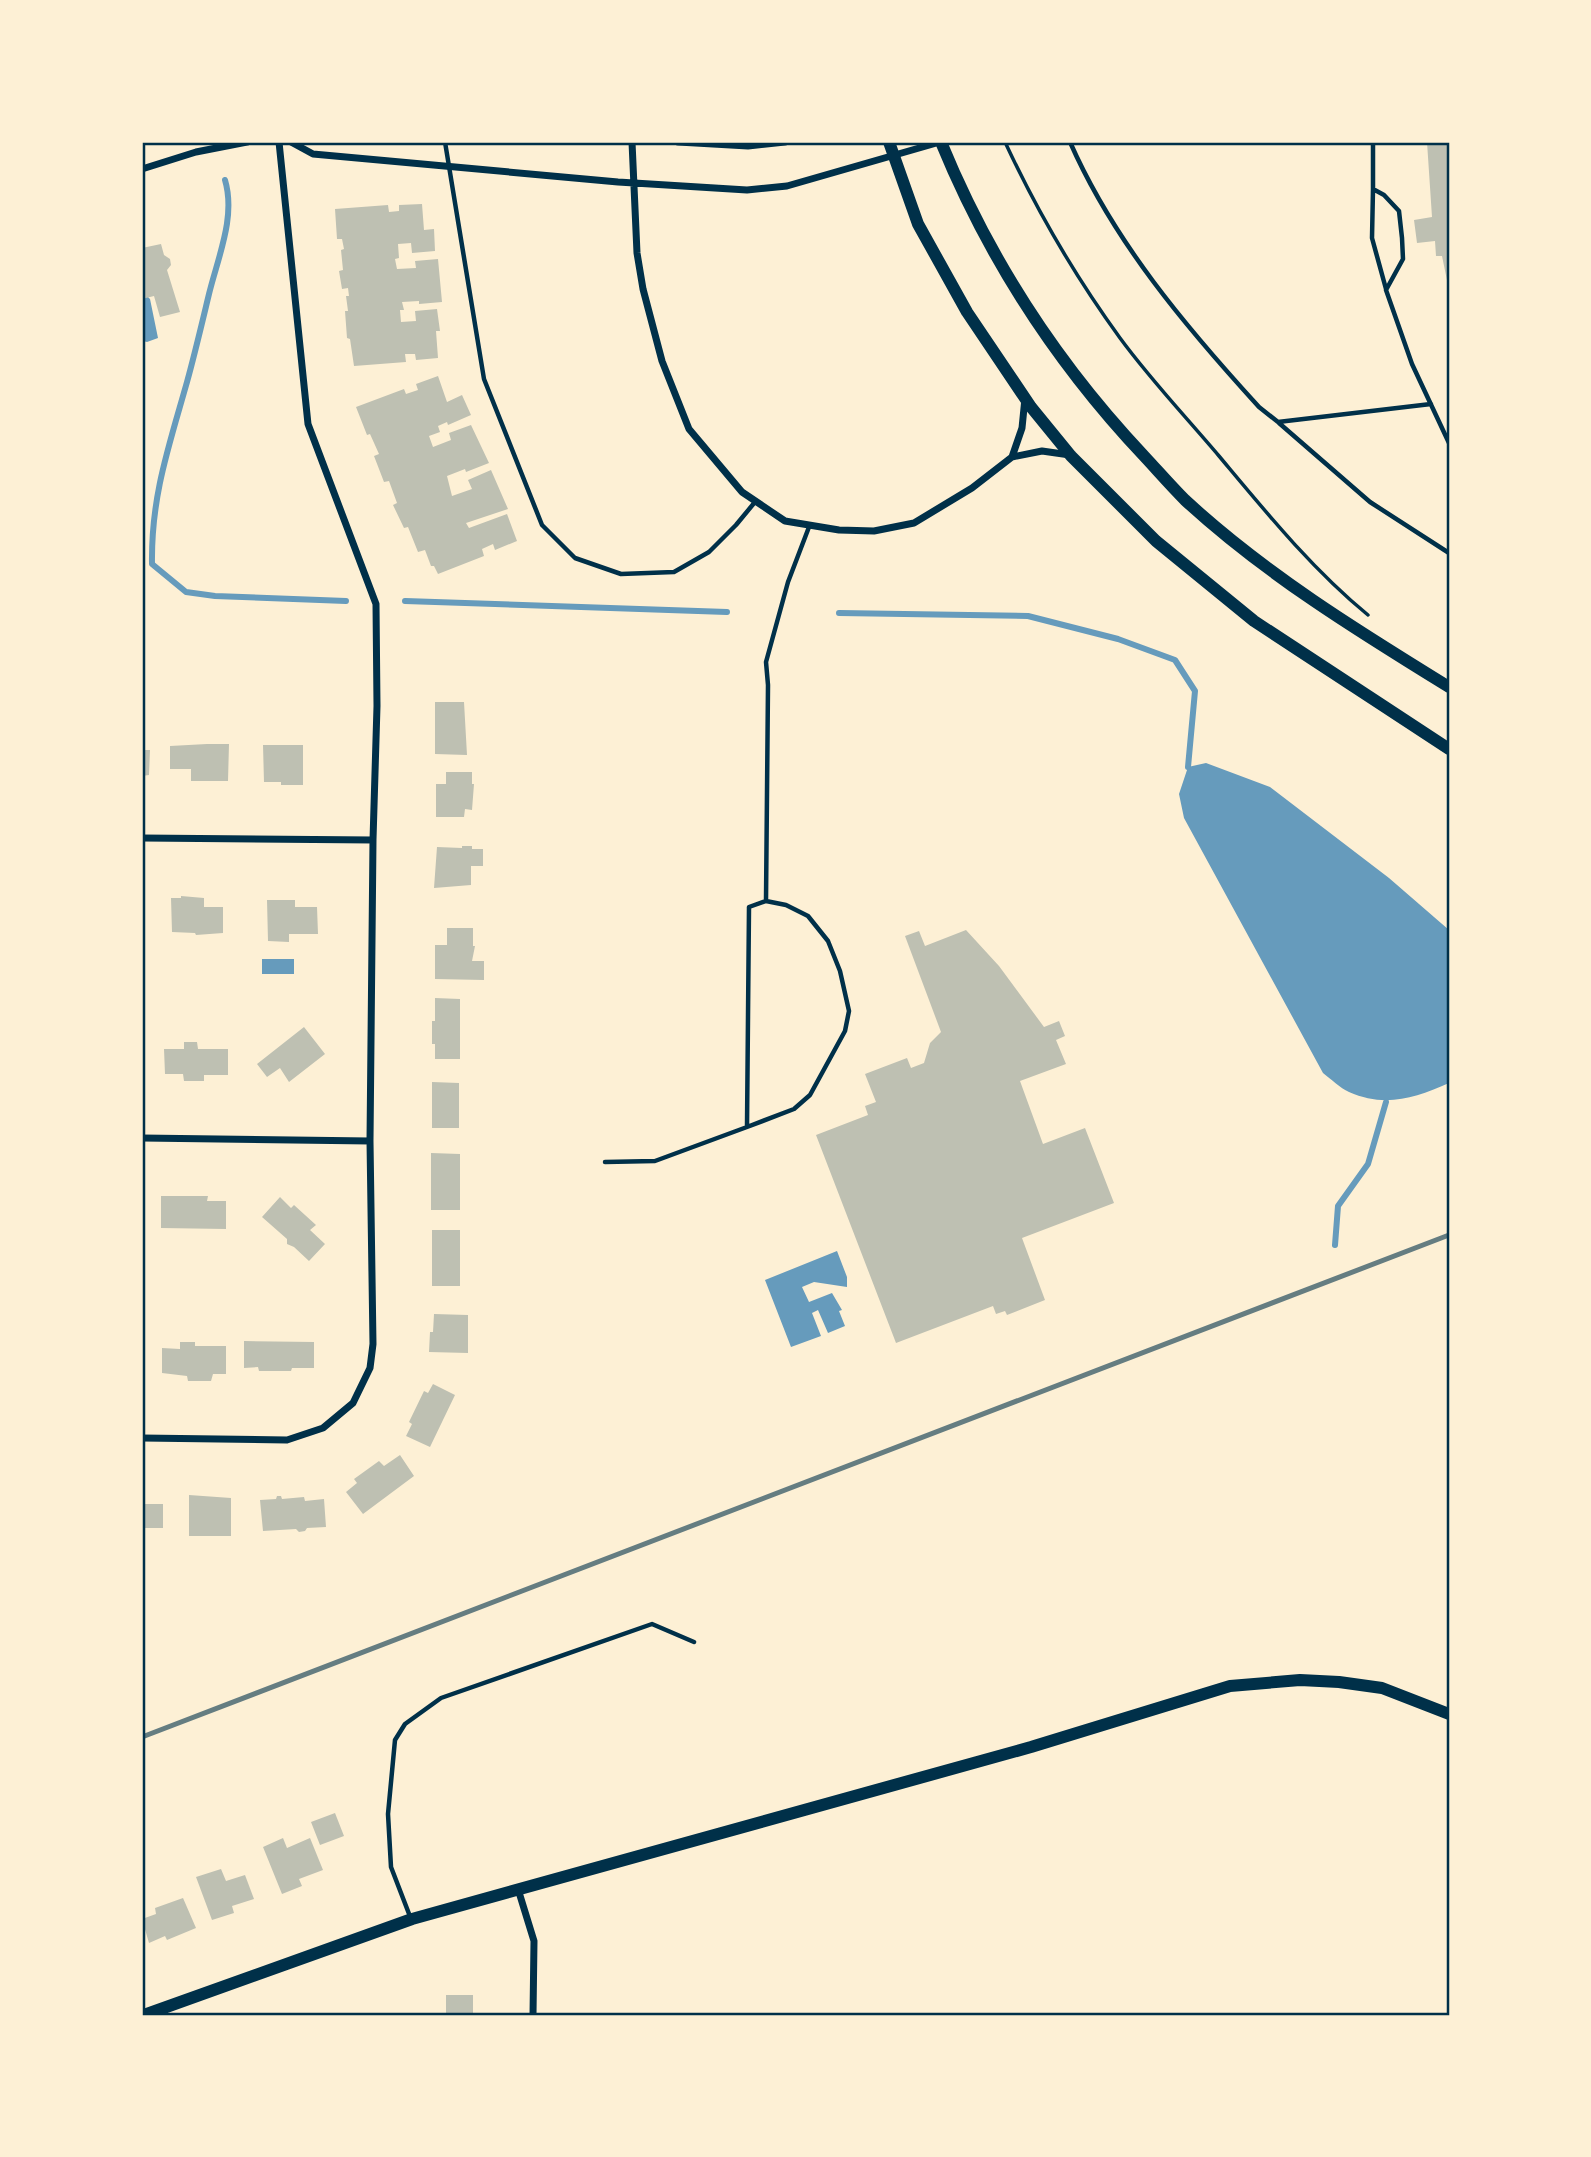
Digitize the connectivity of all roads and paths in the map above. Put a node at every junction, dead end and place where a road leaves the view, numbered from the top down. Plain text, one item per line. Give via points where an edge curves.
1 (247, 142) edge
2 (279, 142) edge
3 (291, 142) edge
4 (445, 142) edge
5 (632, 142) edge
6 (678, 142) edge
7 (785, 142) edge
8 (889, 142) edge
9 (941, 142) edge
10 (1005, 142) edge
11 (1070, 142) edge
12 (1373, 142) edge
13 (894, 155) junction
14 (448, 167) junction
15 (142, 169) edge
16 (633, 183) junction
17 (1373, 189) junction
18 (1387, 290) junction
19 (1025, 397) junction
20 (1431, 404) junction
21 (1278, 422) junction
22 (1449, 443) edge
23 (1071, 456) junction
24 (1012, 457) junction
25 (755, 502) junction
26 (809, 527) junction
27 (1449, 554) edge
28 (1375, 621) dead end
29 (1449, 687) edge
30 (1449, 749) edge
31 (142, 838) edge
32 (373, 840) junction
33 (766, 901) junction
34 (747, 1127) junction
35 (142, 1138) edge
36 (370, 1141) junction
37 (605, 1162) dead end
38 (142, 1438) edge
39 (694, 1642) dead end
40 (1449, 1714) edge
41 (518, 1889) junction
42 (412, 1919) junction
43 (144, 2015) edge
44 (533, 2015) edge

1 - 15 street
2 - 32 street via 308,424 376,604
3 - 14 street via 313,153
4 - 14 lane
5 - 16 street
6 - 7 street via 748,146
8 - 13 main road
9 - 13 street
9 - 29 main road via 982,230 1037,325 1120,431 1184,499 1253,556
10 - 28 path via 1067,260 1122,340 1286,534 1339,591
11 - 21 lane via 1110,216 1166,300 1259,408
12 - 17 lane
13 - 16 street via 774,189
13 - 19 main road via 918,224 967,312
14 - 16 street
14 - 25 lane via 484,379 542,525 575,558 621,574 674,572 709,552
16 - 25 street via 640,274 662,361 689,429 741,492
17 - 18 lane via 1371,238
17 - 18 lane via 1399,211 1403,259
18 - 20 lane
19 - 23 main road
19 - 24 street via 1022,428
20 - 21 lane
20 - 22 lane
21 - 27 lane via 1370,502
23 - 24 street via 1042,451
23 - 30 main road via 1156,541 1255,621
24 - 26 street via 914,523 874,531
25 - 26 street via 785,521
26 - 33 lane via 766,662
31 - 32 street
32 - 36 street
33 - 34 lane via 749,907
33 - 34 lane via 808,916 828,941 849,1011 845,1031 810,1096 793,1109
34 - 37 lane via 655,1161
35 - 36 street
36 - 38 street via 373,1344 370,1368 353,1403 323,1428 287,1440
39 - 42 lane via 652,1624 441,1698 405,1724 395,1740 388,1814 391,1867
40 - 41 main road via 1382,1688 1339,1682 1230,1686 1031,1747
41 - 42 main road
41 - 44 street via 534,1941
42 - 43 main road

